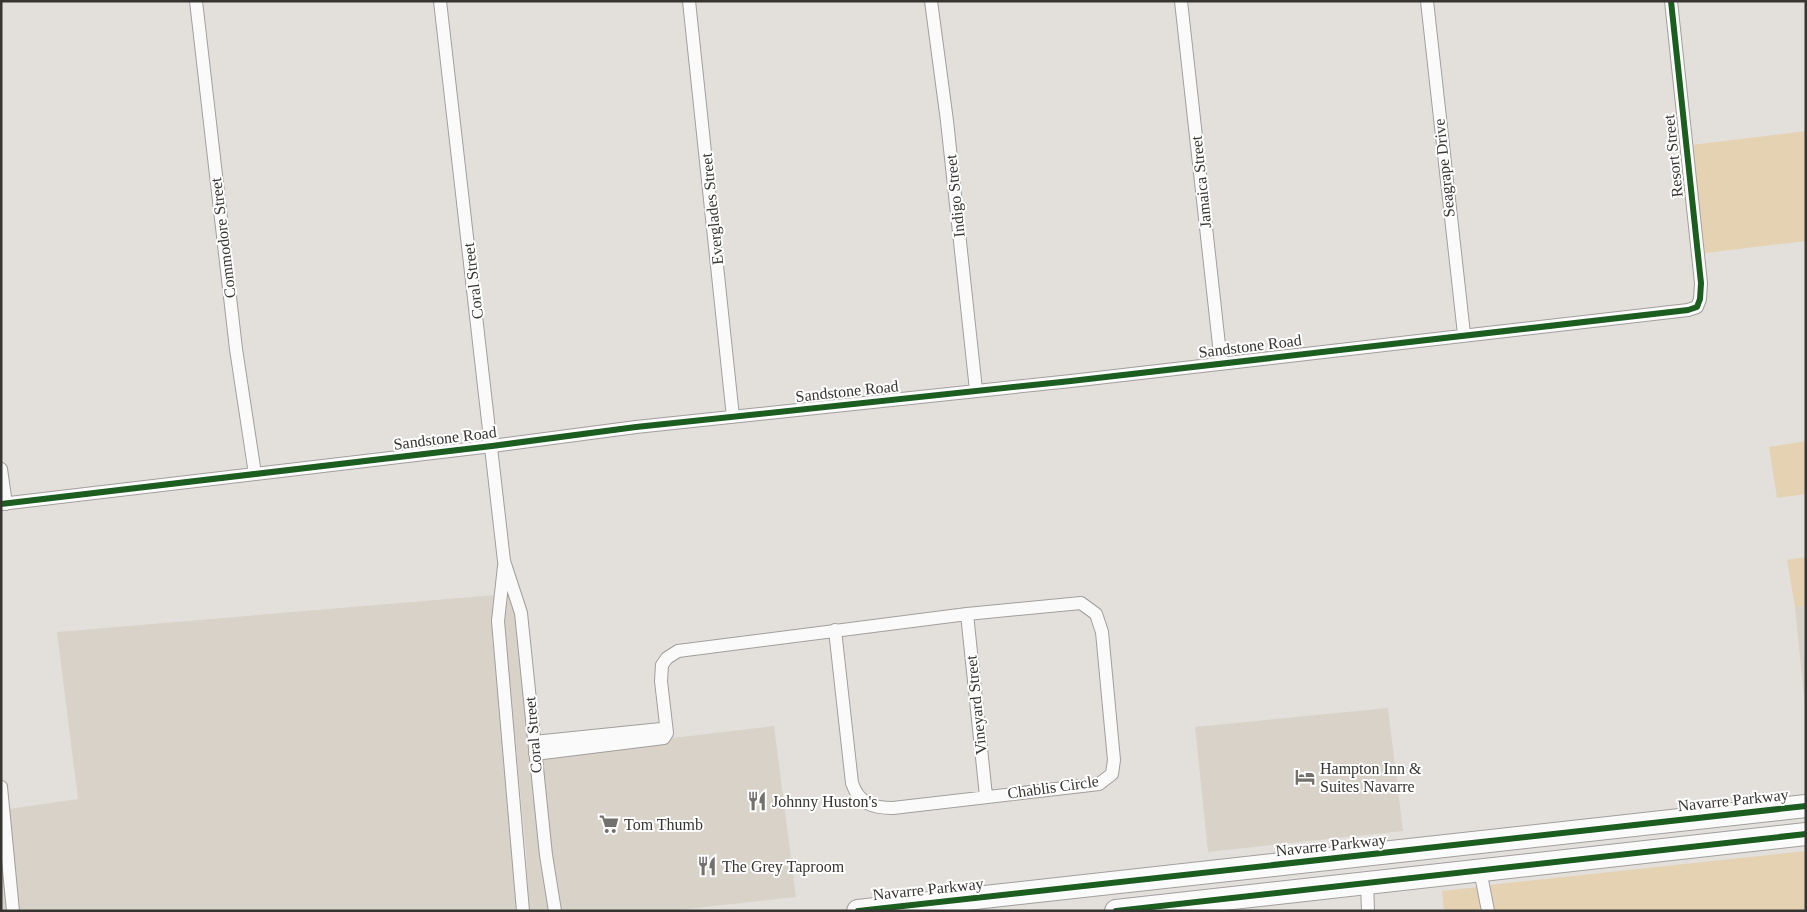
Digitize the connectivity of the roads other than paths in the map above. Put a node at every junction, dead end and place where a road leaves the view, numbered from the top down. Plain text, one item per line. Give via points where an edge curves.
1 (196, 1) edge
2 (440, 1) edge
3 (689, 1) edge
4 (931, 1) edge
5 (1181, 1) edge
6 (1427, 1) edge
7 (1671, 1) edge
8 (1697, 307) joint
9 (1464, 334) junction
10 (1221, 363) junction
11 (976, 390) junction
12 (733, 417) junction
13 (492, 446) junction
14 (1, 469) edge
15 (255, 474) junction
16 (3, 504) edge
17 (504, 561) junction
18 (967, 614) junction
19 (835, 630) junction
20 (534, 748) junction
21 (1, 787) edge
22 (986, 796) junction
23 (1806, 806) edge
24 (3, 818) edge
25 (1806, 834) edge
26 (1480, 870) junction
27 (1367, 883) junction
28 (864, 910) edge
29 (13, 911) edge
30 (523, 911) edge
31 (555, 911) edge
32 (858, 911) edge
33 (1116, 911) edge
34 (1368, 911) edge
35 (1488, 911) edge

1 - 15 street, Commodore Street via 236,349
2 - 13 street, Coral Street
3 - 12 street, Everglades Street
4 - 11 street, Indigo Street
5 - 10 street, Jamaica Street
6 - 9 street, Seagrape Drive
7 - 8 street, Resort Street via 1701,283
8 - 9 street, Sandstone Road
9 - 10 street, Sandstone Road
10 - 11 street, Sandstone Road
11 - 12 street, Sandstone Road
12 - 13 street, Sandstone Road
13 - 15 street, Sandstone Road
13 - 17 street, Coral Street
14 - 16 street
15 - 16 street, Sandstone Road
17 - 20 street, Coral Street via 521,613
17 - 30 street, Coral Street via 498,621
18 - 19 street, Chablis Circle
18 - 22 street, Vineyard Street
18 - 22 street, Chablis Circle via 1081,603 1096,614 1102,632 1114,760 1112,774 1099,784
19 - 20 street, Chablis Circle via 683,649 673,653 662,665 667,733 662,729
19 - 22 street, Chablis Circle via 852,783 858,796 869,805 880,808
20 - 31 street, Coral Street
21 - 24 street
23 - 28 highway, Navarre Parkway
24 - 29 street
25 - 26 highway
26 - 27 highway
26 - 35 street
27 - 33 highway
27 - 34 street
28 - 32 highway, Navarre Parkway

